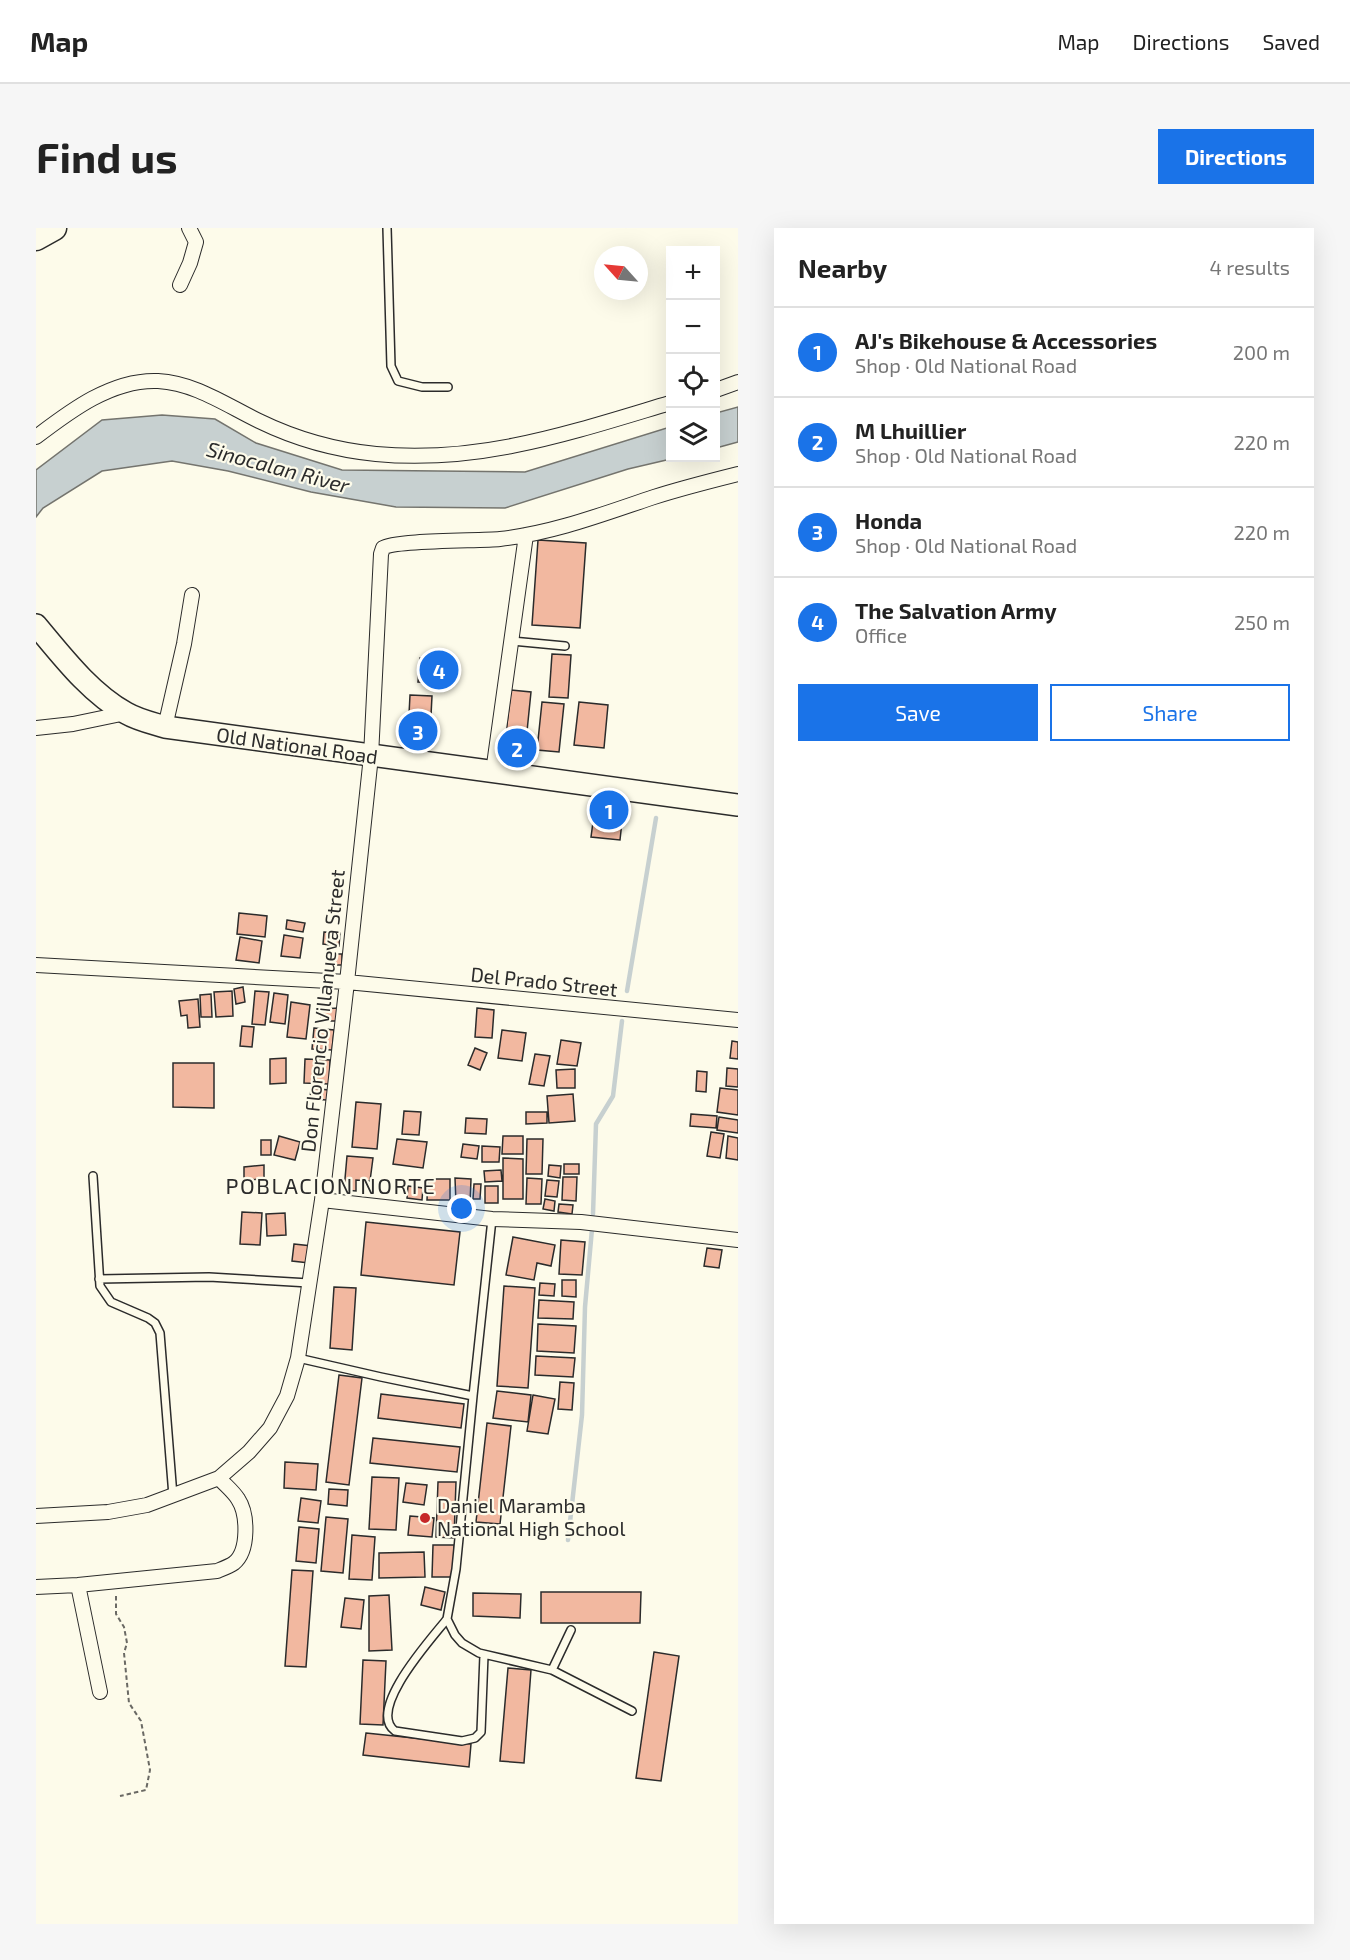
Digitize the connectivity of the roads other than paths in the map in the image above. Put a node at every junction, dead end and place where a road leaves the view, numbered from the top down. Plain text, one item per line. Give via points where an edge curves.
1 (54, 228) edge
2 (189, 228) edge
3 (387, 228) edge
4 (36, 238) edge
5 (180, 285) dead end
6 (738, 382) edge
7 (448, 387) dead end
8 (720, 389) edge
9 (666, 404) edge
10 (36, 437) edge
11 (738, 474) edge
12 (526, 535) junction
13 (192, 595) dead end
14 (36, 625) edge
15 (512, 641) junction
16 (565, 646) dead end
17 (126, 713) junction
18 (165, 727) junction
19 (36, 728) edge
20 (371, 756) junction
21 (493, 772) junction
22 (738, 805) edge
23 (36, 965) edge
24 (347, 982) junction
25 (738, 1020) edge
26 (93, 1176) dead end
27 (322, 1200) junction
28 (492, 1219) junction
29 (738, 1240) edge
30 (99, 1279) junction
31 (309, 1283) junction
32 (298, 1358) junction
33 (473, 1396) junction
34 (219, 1478) junction
35 (173, 1496) junction
36 (36, 1516) edge
37 (78, 1585) junction
38 (36, 1587) edge
39 (447, 1619) junction
40 (571, 1630) dead end
41 (484, 1655) junction
42 (552, 1670) junction
43 (100, 1692) dead end
44 (632, 1711) dead end

1 - 4 highway
2 - 5 street via 196,242
3 - 7 lane via 391,366 398,381 422,387
6 - 8 street
9 - 10 street via 534,443 490,451 435,456 377,454 333,448 293,436 181,384 156,381 105,392
11 - 12 street via 656,496 596,518
12 - 15 street
12 - 20 street, Don Florencio Villanueva Street via 383,548
13 - 18 street
14 - 17 main road, Old National Road via 69,664 106,700
15 - 16 lane
15 - 21 street
17 - 18 main road, Old National Road
17 - 19 street
18 - 20 main road, Old National Road
20 - 21 main road, Old National Road
20 - 24 street, Don Florencio Villanueva Street
21 - 22 main road, Old National Road
23 - 24 street, Del Prado Street
24 - 25 street, Del Prado Street
24 - 27 street, Don Florencio Villanueva Street
26 - 30 lane
27 - 28 street
27 - 31 street, Don Florencio Villanueva Street
28 - 29 street via 581,1222
28 - 33 lane
30 - 31 lane via 209,1277
30 - 35 lane via 111,1302 148,1318 160,1333
31 - 32 street, Don Florencio Villanueva Street
32 - 33 lane
32 - 34 street, Don Florencio Villanueva Street via 287,1396 270,1428
33 - 39 lane via 456,1569
34 - 35 street, Don Florencio Villanueva Street
34 - 37 street via 243,1511 245,1542 234,1563 217,1571
35 - 36 street, Don Florencio Villanueva Street via 108,1512
37 - 38 street
37 - 43 street
39 - 41 lane via 462,1643
39 - 41 lane via 397,1685 390,1701 389,1727 462,1741 475,1738 481,1732
40 - 42 lane
41 - 42 lane
42 - 44 lane

